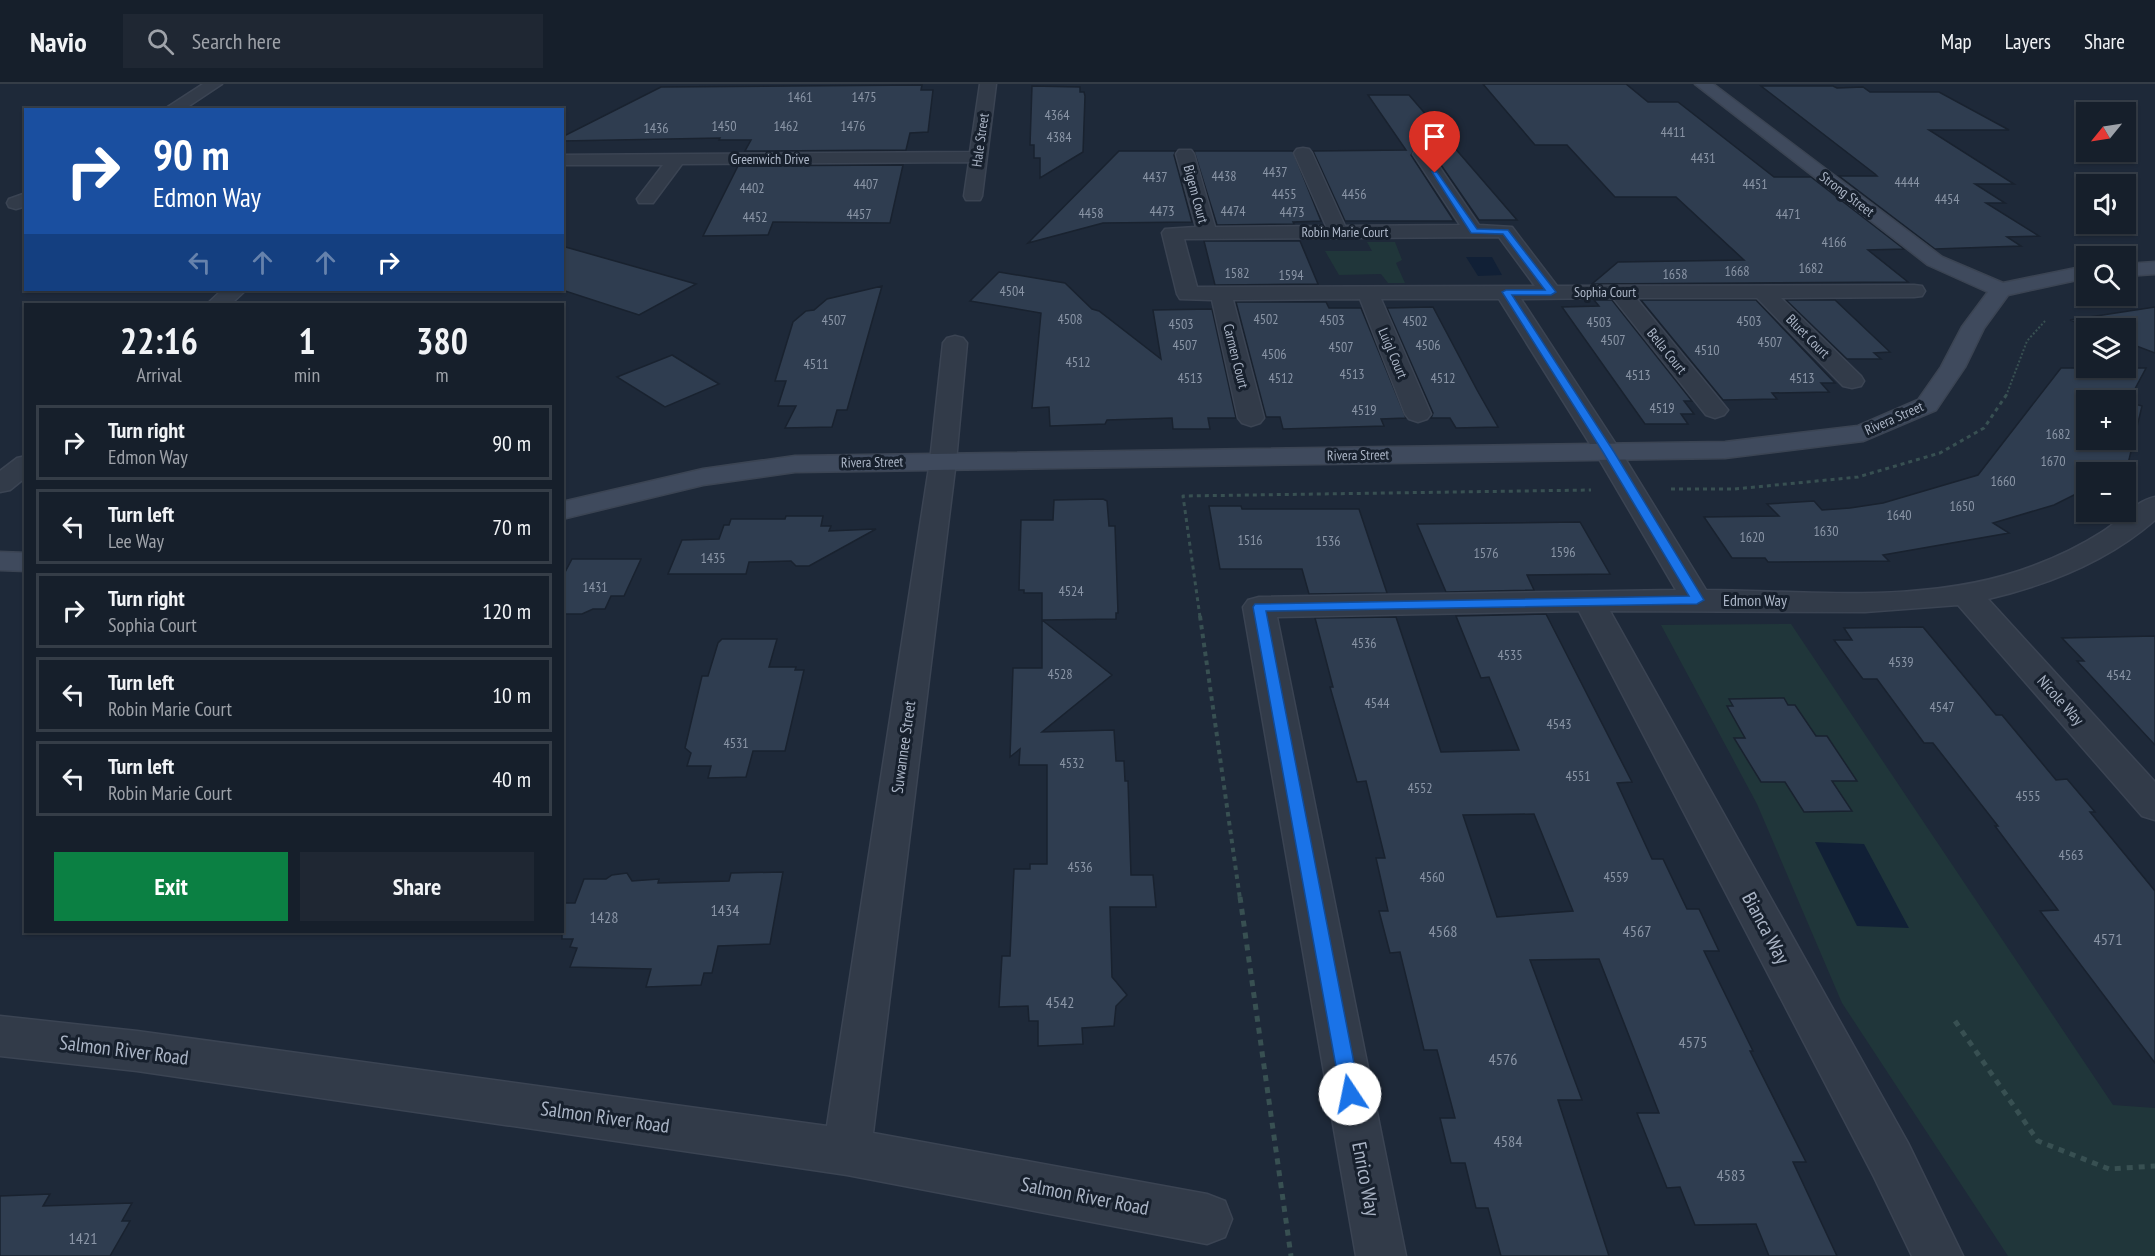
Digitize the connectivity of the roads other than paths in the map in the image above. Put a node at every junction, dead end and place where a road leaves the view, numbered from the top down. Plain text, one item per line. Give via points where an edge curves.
1 (214, 84) edge
2 (988, 84) edge
3 (1703, 84) edge
4 (174, 108) edge
5 (1303, 153) dead end
6 (1185, 154) dead end
7 (1422, 154) dead end
8 (978, 157) junction
9 (677, 159) junction
10 (564, 160) edge
11 (973, 196) dead end
12 (646, 199) dead end
13 (1338, 232) junction
14 (1474, 232) junction
15 (1207, 233) junction
16 (2155, 268) edge
17 (2136, 269) edge
18 (2076, 274) edge
19 (2001, 290) junction
20 (234, 291) edge
21 (1914, 291) dead end
22 (1506, 292) junction
23 (1551, 292) junction
24 (1618, 292) junction
25 (1763, 292) junction
26 (1368, 293) junction
27 (1188, 294) joint
28 (1221, 294) junction
29 (219, 303) edge
30 (955, 343) dead end
31 (1852, 381) dead end
32 (1715, 410) dead end
33 (1418, 414) dead end
34 (1251, 418) dead end
35 (1608, 452) junction
36 (943, 461) junction
37 (24, 466) edge
38 (0, 484) edge
39 (2155, 505) edge
40 (564, 510) edge
41 (0, 561) edge
42 (24, 562) edge
43 (1966, 594) junction
44 (1697, 600) junction
45 (1590, 602) junction
46 (1259, 607) joint
47 (2155, 806) edge
48 (0, 1036) edge
49 (847, 1152) junction
50 (1207, 1219) dead end
51 (1381, 1256) edge
52 (1938, 1256) edge

1 - 4 street
2 - 8 street, Hale Street
3 - 19 street, Strong Street via 1935,261
5 - 13 street
6 - 15 street, Bigem Court
7 - 14 street
8 - 9 street, Greenwich Drive
8 - 11 street, Hale Street
9 - 10 street, Greenwich Drive
9 - 12 street
13 - 14 street, Robin Marie Court
13 - 15 street, Robin Marie Court
14 - 23 street, Robin Marie Court via 1506,231
15 - 27 street, Robin Marie Court via 1172,233
16 - 17 street
18 - 19 street
19 - 35 street, Rivera Street via 1973,327 1953,367 1927,405 1863,433 1725,450
20 - 29 street
21 - 25 street, Sophia Court
22 - 23 street, Sophia Court
22 - 26 street, Sophia Court
22 - 35 street
23 - 24 street, Sophia Court
24 - 25 street, Sophia Court
24 - 32 street, Bella Court
25 - 31 street, Bluet Court
26 - 28 street, Sophia Court
26 - 33 street, Luigl Court
27 - 28 street, Sophia Court
28 - 34 street, Carmen Court
30 - 36 street, Suwannee Street
35 - 36 street, Rivera Street
35 - 44 street
36 - 40 street, Rivera Street via 795,464 703,477
36 - 49 street, Suwannee Street
37 - 38 street
39 - 43 street, Edmon Way via 2138,521 2089,551 2029,578
41 - 42 street
43 - 44 street, Edmon Way via 1901,601
43 - 47 street, Nicole Way
44 - 45 street, Edmon Way
45 - 46 street, Edmon Way
45 - 52 street, Bianca Way via 1891,1160
46 - 51 street, Enrico Way
48 - 49 street, Salmon River Road via 136,1051
49 - 50 street, Salmon River Road

